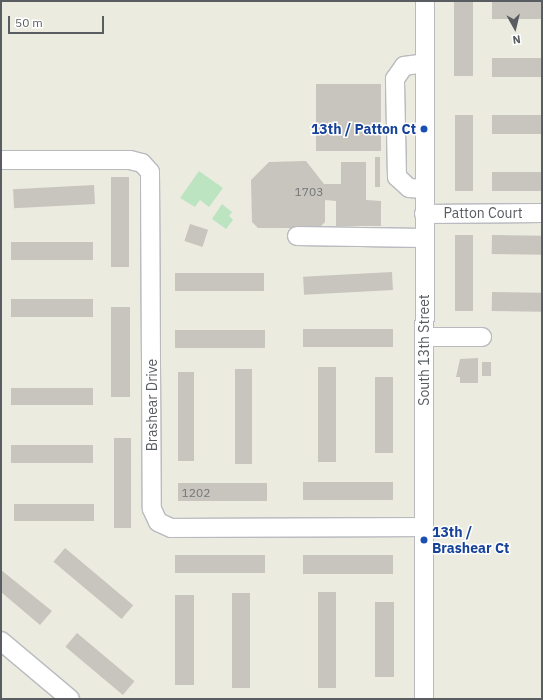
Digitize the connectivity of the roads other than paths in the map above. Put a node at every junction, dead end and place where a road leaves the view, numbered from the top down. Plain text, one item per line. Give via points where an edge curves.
1 (425, 1) edge
2 (425, 63) junction
3 (1, 160) edge
4 (424, 189) junction
5 (542, 213) edge
6 (424, 214) junction
7 (297, 236) dead end
8 (424, 238) junction
9 (482, 336) dead end
10 (424, 337) junction
11 (424, 527) junction
12 (1, 641) edge
13 (70, 699) edge
14 (424, 699) edge

1 - 2 street, South 13th Street
2 - 4 street, South 13th Street
2 - 4 street via 404,66 395,79 397,177 409,188
3 - 11 street, Brashear Drive via 130,160 142,163 150,172 152,509 158,522 171,528
4 - 6 street, South 13th Street
5 - 6 street, Patton Court
6 - 8 street, South 13th Street
7 - 8 street
8 - 10 street, South 13th Street
9 - 10 street
10 - 11 street, South 13th Street
11 - 14 street, South 13th Street
12 - 13 street

